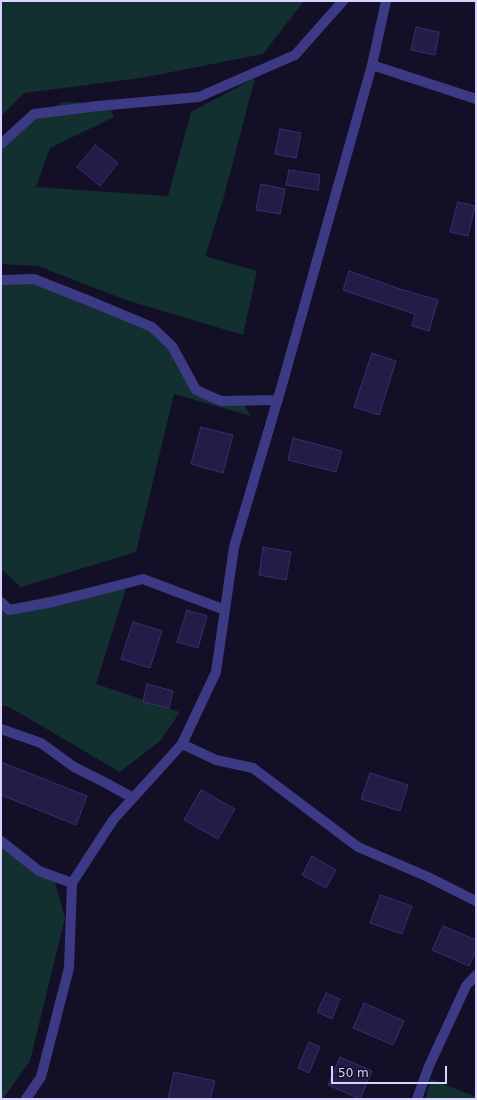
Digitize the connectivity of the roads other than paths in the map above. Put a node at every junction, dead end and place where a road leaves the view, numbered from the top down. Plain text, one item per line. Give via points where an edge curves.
1 (386, 1) edge
2 (341, 2) edge
3 (372, 65) junction
4 (476, 99) edge
5 (1, 144) edge
6 (1, 280) edge
7 (278, 400) junction
8 (1, 602) edge
9 (225, 610) junction
10 (1, 728) edge
11 (182, 744) junction
12 (133, 798) junction
13 (1, 841) edge
14 (72, 883) junction
15 (476, 901) edge
16 (476, 976) edge
17 (26, 1099) edge
18 (417, 1099) edge

1 - 3 street
2 - 5 street via 295,55 199,97 34,114
3 - 4 street
3 - 7 street
6 - 7 street via 34,279 152,327 172,346 196,390 221,401
7 - 9 street via 234,547
8 - 9 street via 9,610 53,602 143,578
9 - 11 street via 216,672
10 - 12 street via 41,743 74,767
11 - 12 street
11 - 15 street via 216,760 253,768 358,847
12 - 14 street via 113,820
13 - 14 street via 39,871
14 - 17 street via 69,968 41,1077
16 - 18 street via 466,986 429,1066

